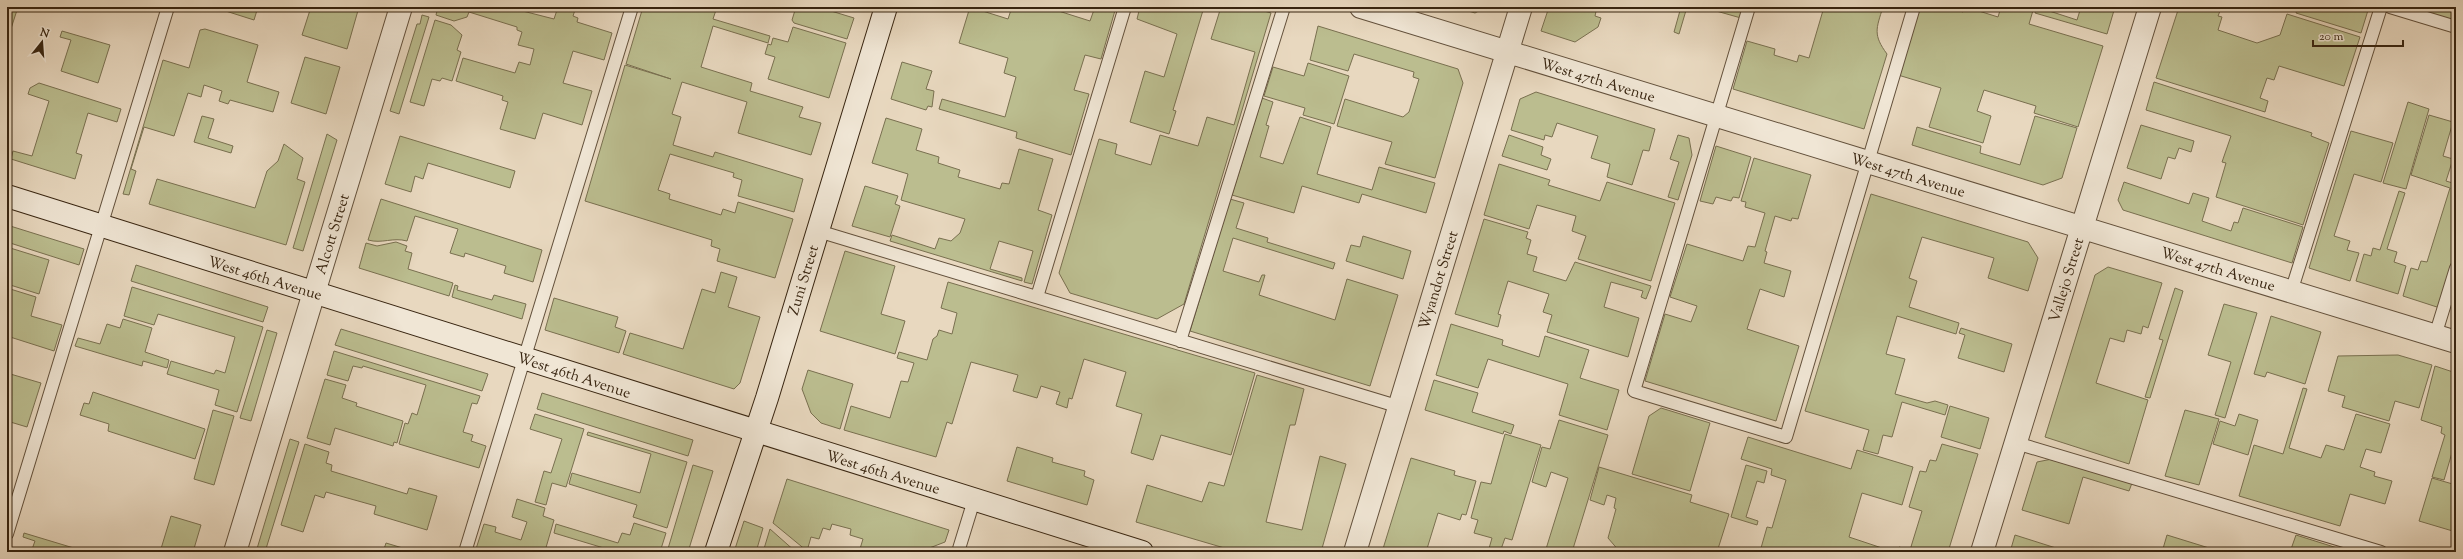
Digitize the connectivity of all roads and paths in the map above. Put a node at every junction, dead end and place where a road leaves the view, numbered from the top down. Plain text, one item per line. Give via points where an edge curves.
1 (168, 7) edge
2 (401, 7) edge
3 (632, 7) edge
4 (886, 7) edge
5 (1125, 7) edge
6 (1284, 7) edge
7 (1361, 7) edge
8 (1521, 7) edge
9 (1749, 7) edge
10 (1914, 7) edge
11 (2150, 7) edge
12 (2381, 7) edge
13 (2390, 7) edge
14 (2456, 27) edge
15 (1508, 52) junction
16 (1716, 116) junction
17 (1868, 162) junction
18 (7, 196) edge
19 (101, 226) junction
20 (2082, 228) junction
21 (818, 231) junction
22 (2456, 268) edge
23 (2291, 292) junction
24 (314, 293) junction
25 (1037, 298) junction
26 (2435, 336) junction
27 (1180, 341) junction
28 (2456, 342) edge
29 (524, 359) junction
30 (1400, 407) junction
31 (755, 432) junction
32 (2016, 442) junction
33 (974, 500) junction
34 (7, 534) edge
35 (1128, 550) edge
36 (235, 552) edge
37 (465, 552) edge
38 (716, 552) edge
39 (958, 552) edge
40 (1355, 552) edge
41 (1982, 552) edge
42 (2382, 552) edge

1 - 19 lane
2 - 24 street, Alcott Street
3 - 29 lane
4 - 21 street, Zuni Street
5 - 25 lane
6 - 27 lane
7 - 15 street, West 47th Avenue
8 - 15 street, Wyandot Street
9 - 16 lane
10 - 17 lane
11 - 20 street, Vallejo Street
12 - 23 lane
13 - 14 lane
15 - 16 street, West 47th Avenue
15 - 30 street, Wyandot Street
16 - 17 street, West 47th Avenue
16 - 17 lane via 1634,391 1786,437
17 - 20 street, West 47th Avenue
18 - 19 street, West 46th Avenue
19 - 24 street, West 46th Avenue
19 - 34 lane
20 - 23 street, West 47th Avenue
20 - 32 street, Vallejo Street
21 - 25 lane
21 - 31 street, Zuni Street
22 - 26 lane
23 - 26 street, West 47th Avenue
24 - 29 street, West 46th Avenue
24 - 36 street, Alcott Street
25 - 27 lane
26 - 28 street, West 47th Avenue
27 - 30 lane
29 - 31 street, West 46th Avenue
29 - 37 lane
30 - 40 street, Wyandot Street
31 - 33 street, West 46th Avenue
31 - 38 street, Zuni Street
32 - 41 street, Vallejo Street
32 - 42 lane
33 - 35 street, West 46th Avenue
33 - 39 lane

